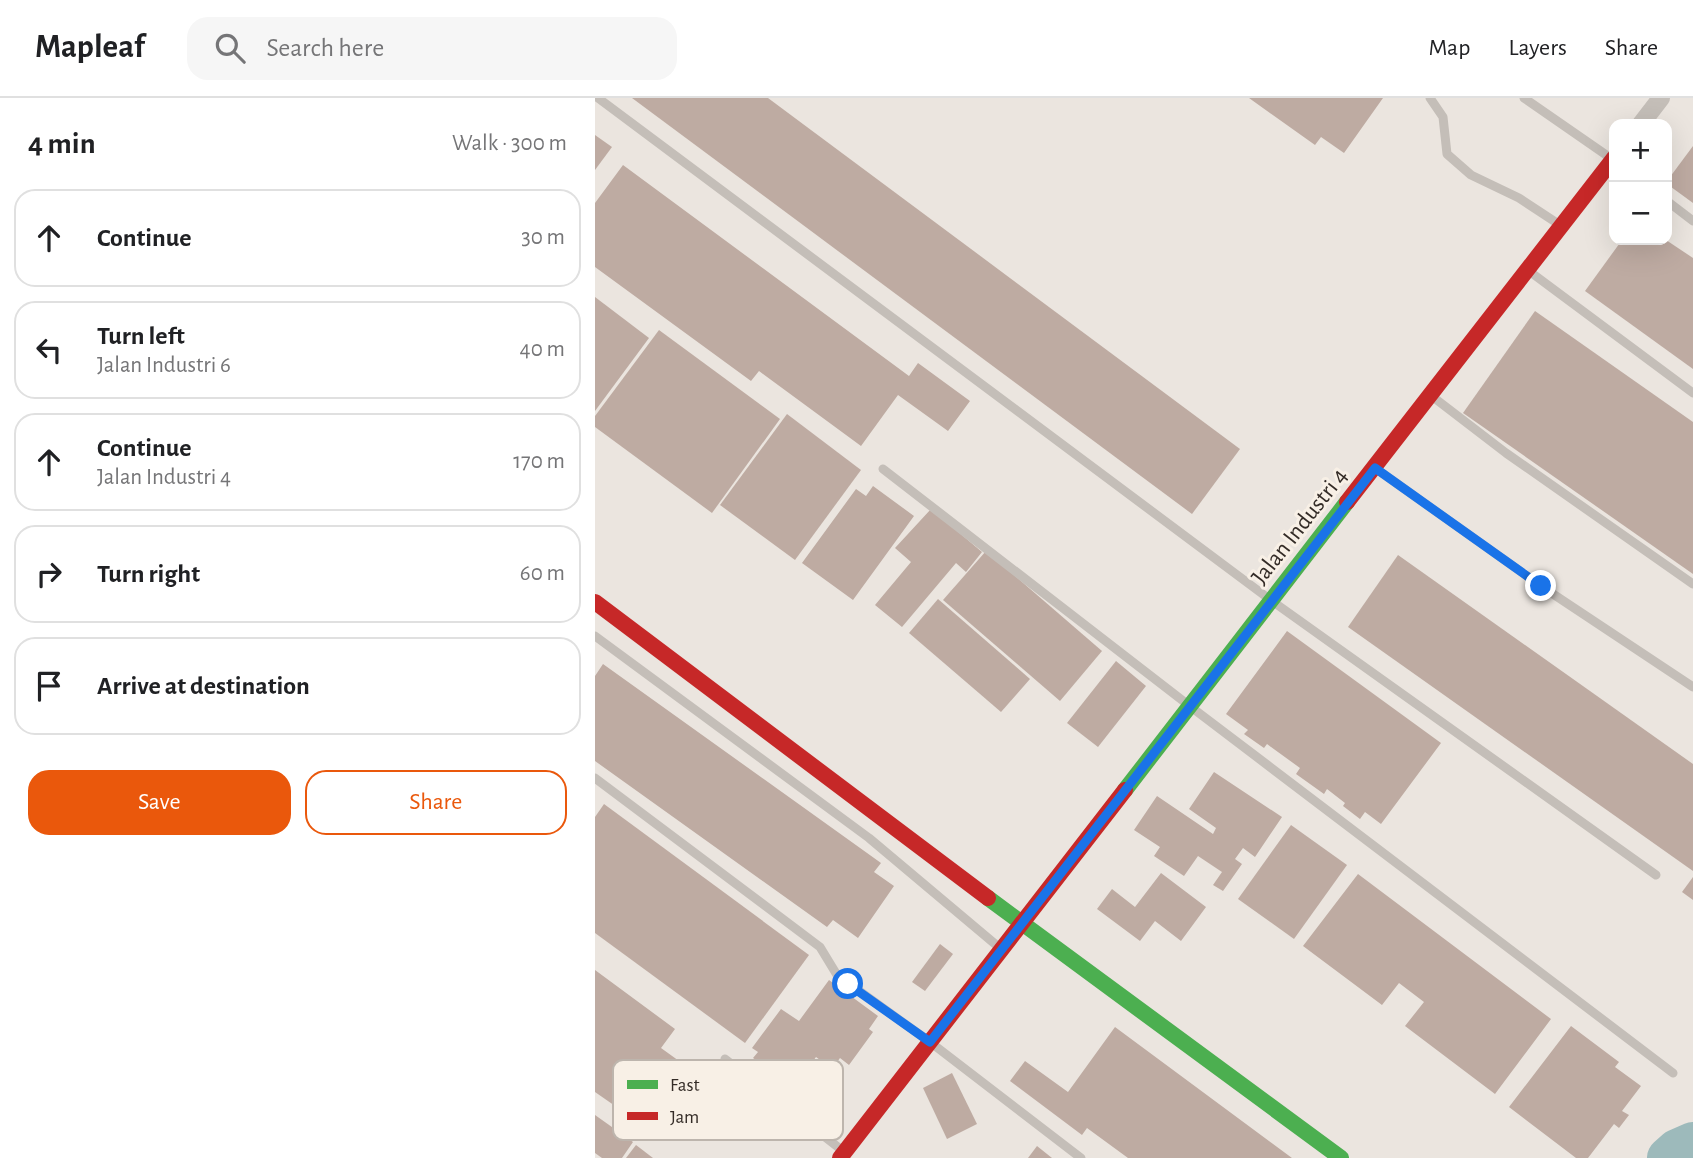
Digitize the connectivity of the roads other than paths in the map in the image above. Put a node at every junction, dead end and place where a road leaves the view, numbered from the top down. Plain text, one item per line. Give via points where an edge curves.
1 (598, 98) edge
2 (1430, 98) edge
3 (1524, 98) edge
4 (1661, 98) edge
5 (1645, 119) edge
6 (1609, 157) edge
7 (1609, 166) edge
8 (1672, 205) edge
9 (1693, 221) edge
10 (1562, 226) junction
11 (1528, 270) junction
12 (1693, 393) edge
13 (1431, 395) junction
14 (1375, 468) junction
15 (883, 469) dead end
16 (1693, 584) edge
17 (1272, 601) junction
18 (595, 602) edge
19 (595, 636) edge
20 (1693, 687) edge
21 (1191, 706) junction
22 (595, 778) edge
23 (1656, 875) dead end
24 (1023, 924) junction
25 (1003, 950) junction
26 (930, 1042) junction
27 (1673, 1073) dead end
28 (826, 1140) edge
29 (846, 1156) edge
30 (1081, 1158) edge
31 (1341, 1158) edge

1 - 17 lane
2 - 10 lane via 1443,117 1447,154 1471,174
3 - 6 lane
4 - 5 street
7 - 10 street, Jalan Industri 4
8 - 9 lane
10 - 11 street, Jalan Industri 4
11 - 12 lane
11 - 13 street, Jalan Industri 4
13 - 14 street, Jalan Industri 4
13 - 16 lane
14 - 17 street, Jalan Industri 4
14 - 20 lane
15 - 21 lane
17 - 21 street, Jalan Industri 4
17 - 23 lane
18 - 24 street
19 - 25 lane via 869,838
21 - 24 street, Jalan Industri 4
21 - 27 lane
22 - 26 lane via 820,947 837,975
24 - 25 street, Jalan Industri 4
24 - 31 street
25 - 26 street, Jalan Industri 4
26 - 29 street, Jalan Industri 4
26 - 30 lane
28 - 29 lane

